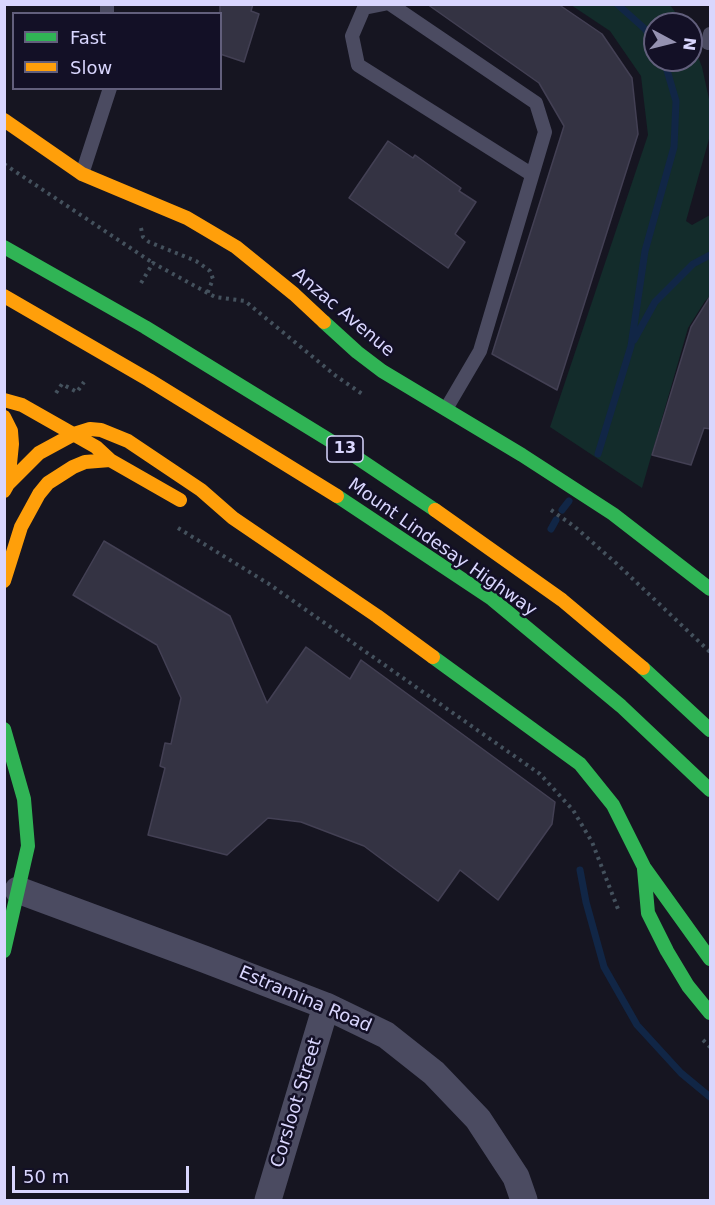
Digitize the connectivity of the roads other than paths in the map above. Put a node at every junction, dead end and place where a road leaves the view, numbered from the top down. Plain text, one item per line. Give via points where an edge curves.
1 (384, 4) edge
2 (390, 4) edge
3 (109, 90) edge
4 (4, 120) edge
5 (82, 174) junction
6 (531, 174) junction
7 (4, 247) edge
8 (4, 296) edge
9 (4, 400) edge
10 (446, 409) junction
11 (4, 417) edge
12 (74, 434) junction
13 (110, 460) junction
14 (6, 488) edge
15 (232, 518) junction
16 (4, 580) edge
17 (711, 589) edge
18 (4, 729) edge
19 (711, 730) edge
20 (711, 790) edge
21 (11, 856) dead end
22 (644, 867) junction
23 (18, 890) junction
24 (690, 933) junction
25 (711, 937) edge
26 (4, 951) edge
27 (711, 960) edge
28 (326, 1006) junction
29 (711, 1013) edge
30 (268, 1200) edge
31 (524, 1200) edge

1 - 6 lane via 364,8 352,36 358,65
2 - 6 lane via 536,103 545,132
3 - 5 lane
4 - 5 main road, Anzac Avenue
5 - 10 main road, Anzac Avenue via 203,226 236,247 357,352
6 - 10 lane via 480,351
7 - 19 main road, Mount Lindesay Highway / 13 via 155,333 347,451 458,525 562,600
8 - 20 main road, Mount Lindesay Highway / 13 via 263,449 492,599 621,706
9 - 12 main road via 22,405
10 - 17 main road, Anzac Avenue via 613,514
11 - 14 main road via 12,444
12 - 13 main road
12 - 14 main road via 39,453
12 - 15 main road via 101,430 128,441 201,490
13 - 15 main road via 200,510
13 - 16 main road via 85,462 48,483 21,527
15 - 22 main road via 377,616 580,764 613,805
18 - 23 main road via 24,799 28,846
21 - 23 main road
22 - 24 main road
22 - 29 main road via 648,913 688,986
23 - 26 main road
23 - 28 street, Estramina Road
24 - 25 main road
24 - 27 main road
28 - 30 street, Corsloot Street
28 - 31 street, Estramina Road via 386,1035 434,1073 478,1119 516,1178

